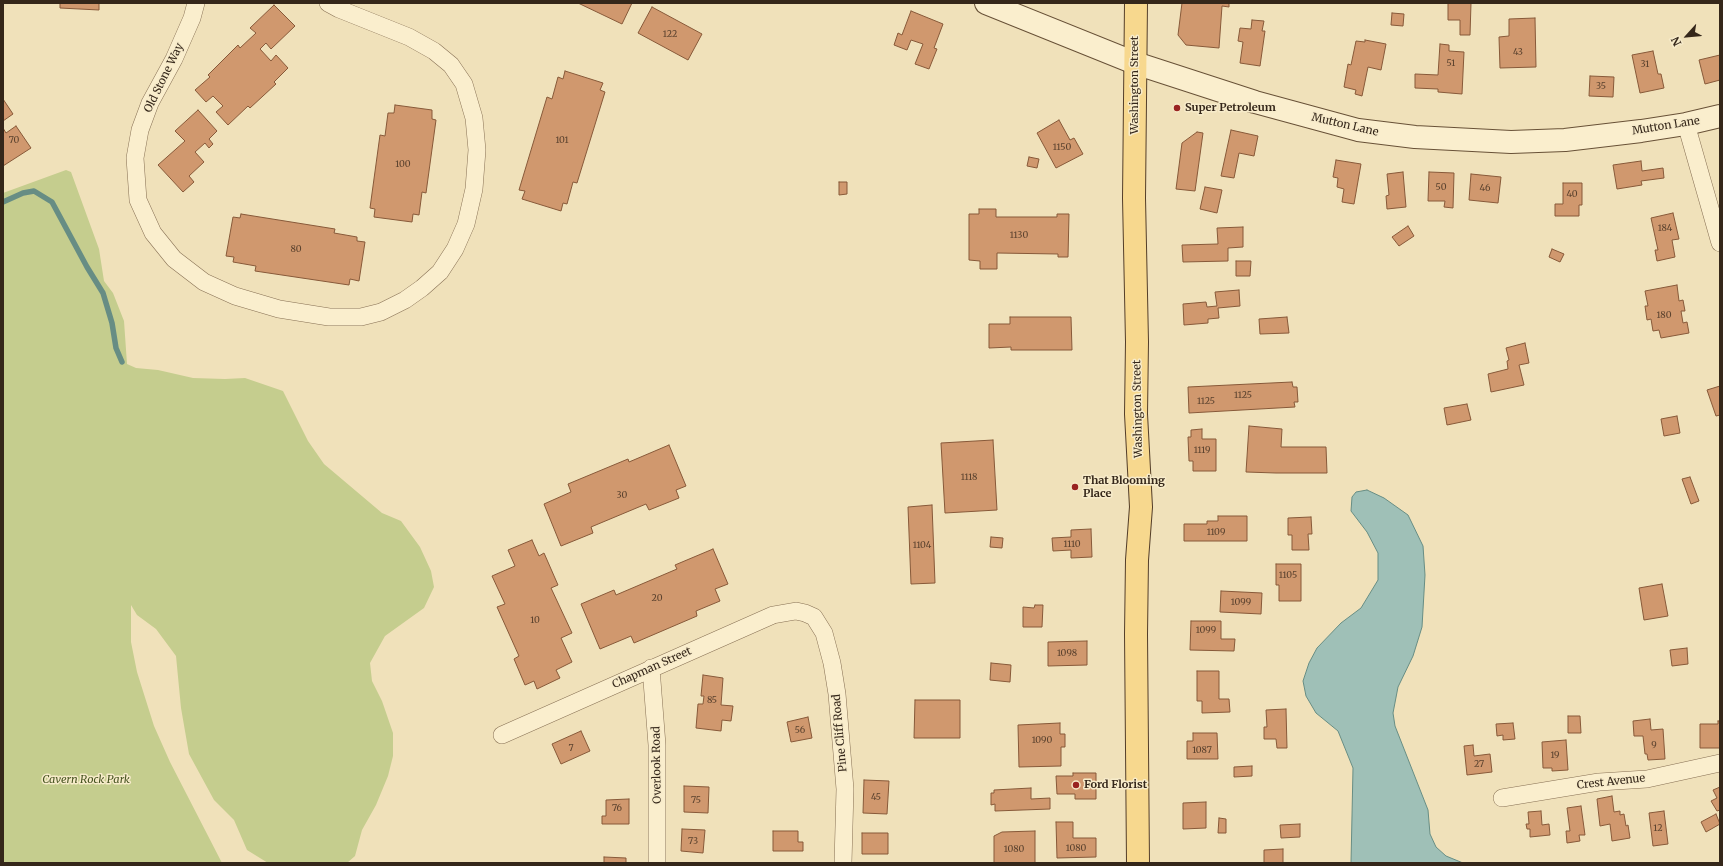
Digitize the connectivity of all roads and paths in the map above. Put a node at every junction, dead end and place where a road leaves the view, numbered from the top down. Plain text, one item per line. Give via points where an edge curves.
1 (196, 3) edge
2 (328, 3) edge
3 (986, 3) edge
4 (1136, 3) edge
5 (1135, 62) junction
6 (1720, 116) edge
7 (1686, 124) junction
8 (1720, 243) edge
9 (805, 613) joint
10 (651, 668) junction
11 (502, 735) dead end
12 (1720, 763) edge
13 (1502, 798) dead end
14 (657, 863) edge
15 (843, 863) edge
16 (1138, 863) edge

1 - 2 street, Old Stone Way via 174,59 150,103 140,130 135,158 138,200 153,233 174,259 204,282 235,296 279,309 315,315 361,317 381,312 422,288 440,272 455,249 466,224 474,189 477,150 474,118 464,84 451,65 434,51 409,37
3 - 5 street, Mutton Lane
4 - 5 main road, Washington Street
5 - 7 street, Mutton Lane via 1270,106 1358,130 1415,137 1512,142 1565,140
5 - 16 main road, Washington Street via 1136,414 1141,507 1136,634
6 - 7 street, Mutton Lane
7 - 8 street
9 - 10 street, Chapman Street via 796,611 773,616
9 - 15 street, Pine Cliff Road via 814,617 824,632 837,694 845,789
10 - 11 street, Chapman Street
10 - 14 street, Overlook Road via 657,745
12 - 13 street, Crest Avenue via 1647,779 1599,782

